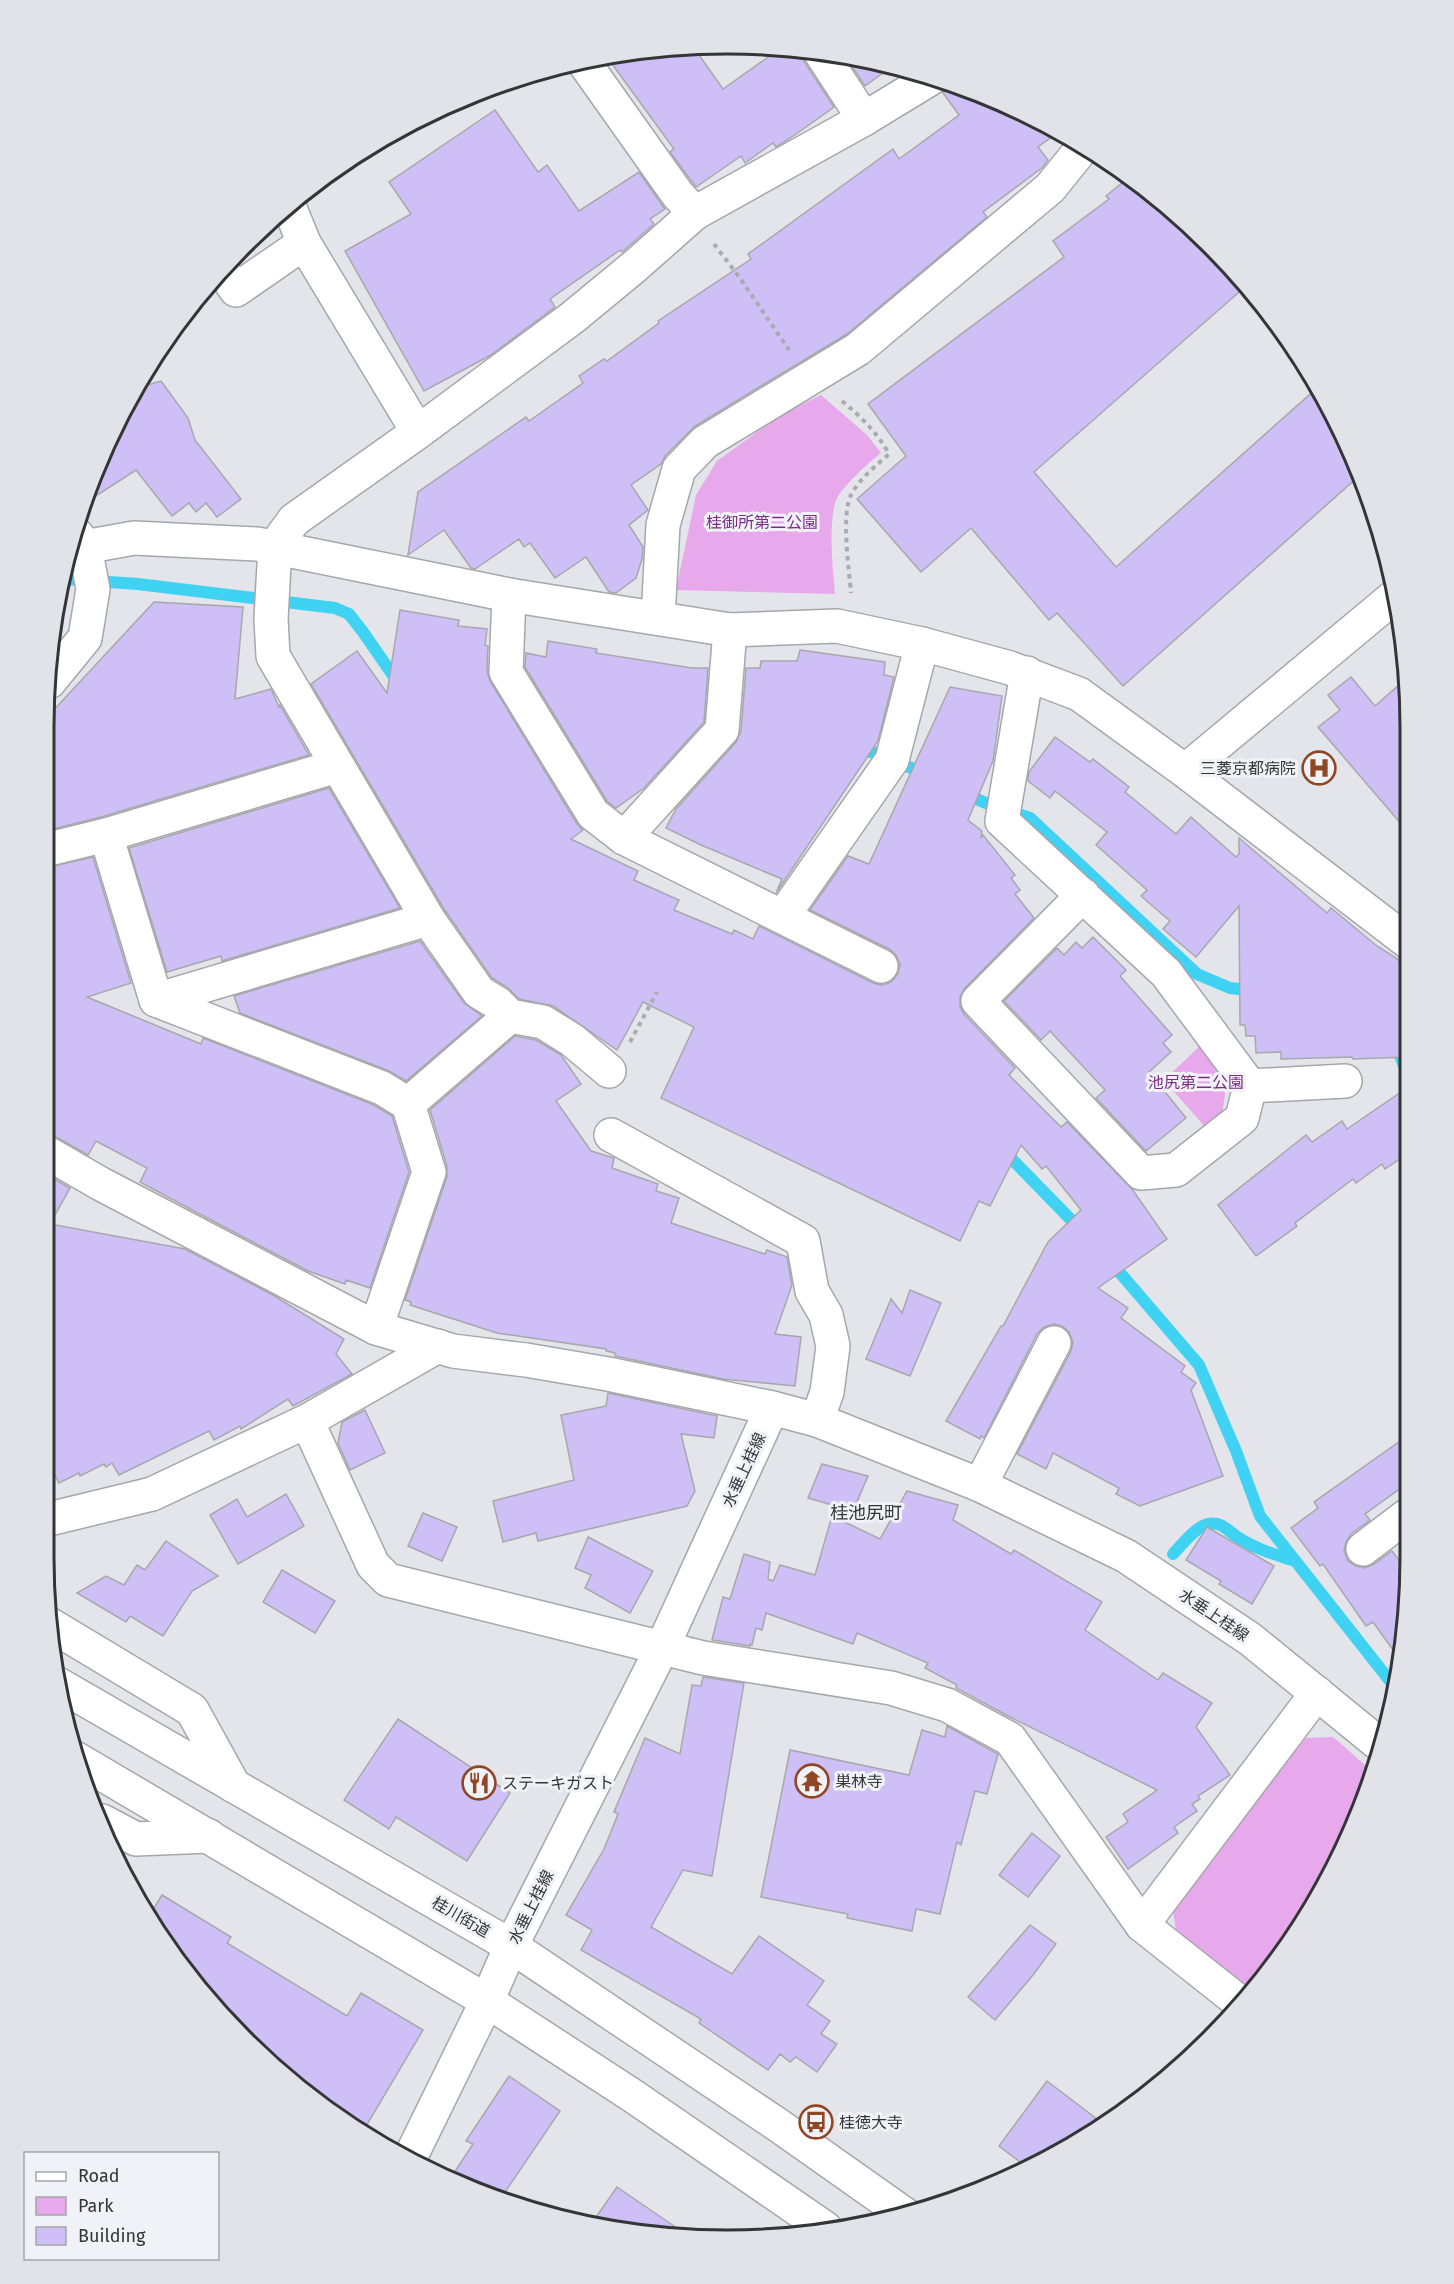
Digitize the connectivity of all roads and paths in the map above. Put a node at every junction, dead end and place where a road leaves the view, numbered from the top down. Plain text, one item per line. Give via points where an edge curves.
1 (827, 62) edge
2 (588, 69) edge
3 (922, 84) edge
4 (864, 119) junction
5 (1078, 153) edge
6 (695, 213) junction
7 (292, 214) edge
8 (304, 243) junction
9 (227, 277) edge
10 (811, 377) junction
11 (418, 432) junction
12 (275, 546) junction
13 (83, 558) edge
14 (509, 595) junction
15 (1388, 602) edge
16 (658, 618) junction
17 (855, 629) junction
18 (730, 630) junction
19 (922, 644) junction
20 (1027, 673) junction
21 (56, 674) edge
22 (337, 766) junction
23 (1185, 771) junction
24 (106, 835) junction
25 (624, 838) junction
26 (54, 848) edge
27 (1083, 895) junction
28 (783, 916) junction
29 (428, 919) junction
30 (1400, 936) edge
31 (881, 966) dead end
32 (657, 992) dead end
33 (156, 1000) junction
34 (510, 1016) junction
35 (609, 1071) joint
36 (1346, 1081) dead end
37 (1250, 1086) junction
38 (408, 1104) junction
39 (611, 1136) dead end
40 (54, 1157) edge
41 (376, 1328) junction
42 (1054, 1343) dead end
43 (438, 1346) junction
44 (772, 1408) junction
45 (817, 1420) junction
46 (307, 1421) junction
47 (980, 1485) junction
48 (54, 1518) edge
49 (1400, 1521) edge
50 (1364, 1549) dead end
51 (58, 1630) edge
52 (662, 1648) junction
53 (67, 1689) edge
54 (1317, 1693) junction
55 (1374, 1741) edge
56 (88, 1765) edge
57 (234, 1786) junction
58 (109, 1825) edge
59 (209, 1836) junction
60 (1142, 1925) junction
61 (511, 1946) junction
62 (1235, 1999) edge
63 (487, 2001) junction
64 (413, 2152) edge
65 (896, 2208) edge
66 (818, 2223) edge

1 - 4 street
2 - 6 street
3 - 4 street
4 - 6 street
5 - 10 street via 1050,188 858,349
6 - 10 path via 780,340
6 - 11 street via 572,318
7 - 8 street
8 - 9 street via 236,290
8 - 11 street
10 - 16 street via 705,442 679,469 663,525
10 - 17 path via 862,417 889,454 860,482 846,512
11 - 12 street via 294,519
12 - 13 street via 134,538
12 - 14 street
12 - 22 street via 273,656
13 - 21 street via 86,638
14 - 16 street
14 - 25 street via 506,672 593,814
15 - 23 street
16 - 18 street
17 - 18 street via 837,626
17 - 19 street
18 - 25 street via 722,730
19 - 20 street
19 - 28 street via 892,760
20 - 23 street via 1078,694
20 - 27 street via 1002,820
22 - 24 street
22 - 29 street
23 - 30 street
24 - 26 street
24 - 33 street
25 - 28 street
27 - 37 street via 1166,973
27 - 37 street via 978,1001 1141,1173 1176,1170 1242,1118
28 - 31 street
29 - 33 street
29 - 34 street via 479,992
32 - 35 path via 622,1057
33 - 38 street via 382,1088
34 - 35 street via 543,1022
34 - 38 street
36 - 37 street
38 - 41 street via 429,1172
39 - 45 street via 803,1241 812,1291 826,1315 833,1346 827,1392
40 - 41 street
41 - 43 street
42 - 47 street
43 - 44 street via 608,1374
43 - 46 street
44 - 45 street, 水垂上桂線
44 - 52 street, 水垂上桂線
45 - 47 street, 水垂上桂線
46 - 48 street via 152,1494
46 - 52 street via 373,1565 388,1580
47 - 54 street, 水垂上桂線 via 1126,1556 1250,1640
49 - 50 street
51 - 57 street via 192,1710
52 - 60 street via 891,1688 947,1705 1010,1739
52 - 61 street, 水垂上桂線
53 - 57 street, 桂川街道
54 - 55 street, 水垂上桂線
54 - 60 street
56 - 59 street
57 - 61 street, 桂川街道
58 - 59 street via 136,1839
59 - 63 street
60 - 62 street
61 - 63 street, 水垂上桂線
61 - 65 street, 桂川街道
63 - 64 street, 水垂上桂線
63 - 66 street

